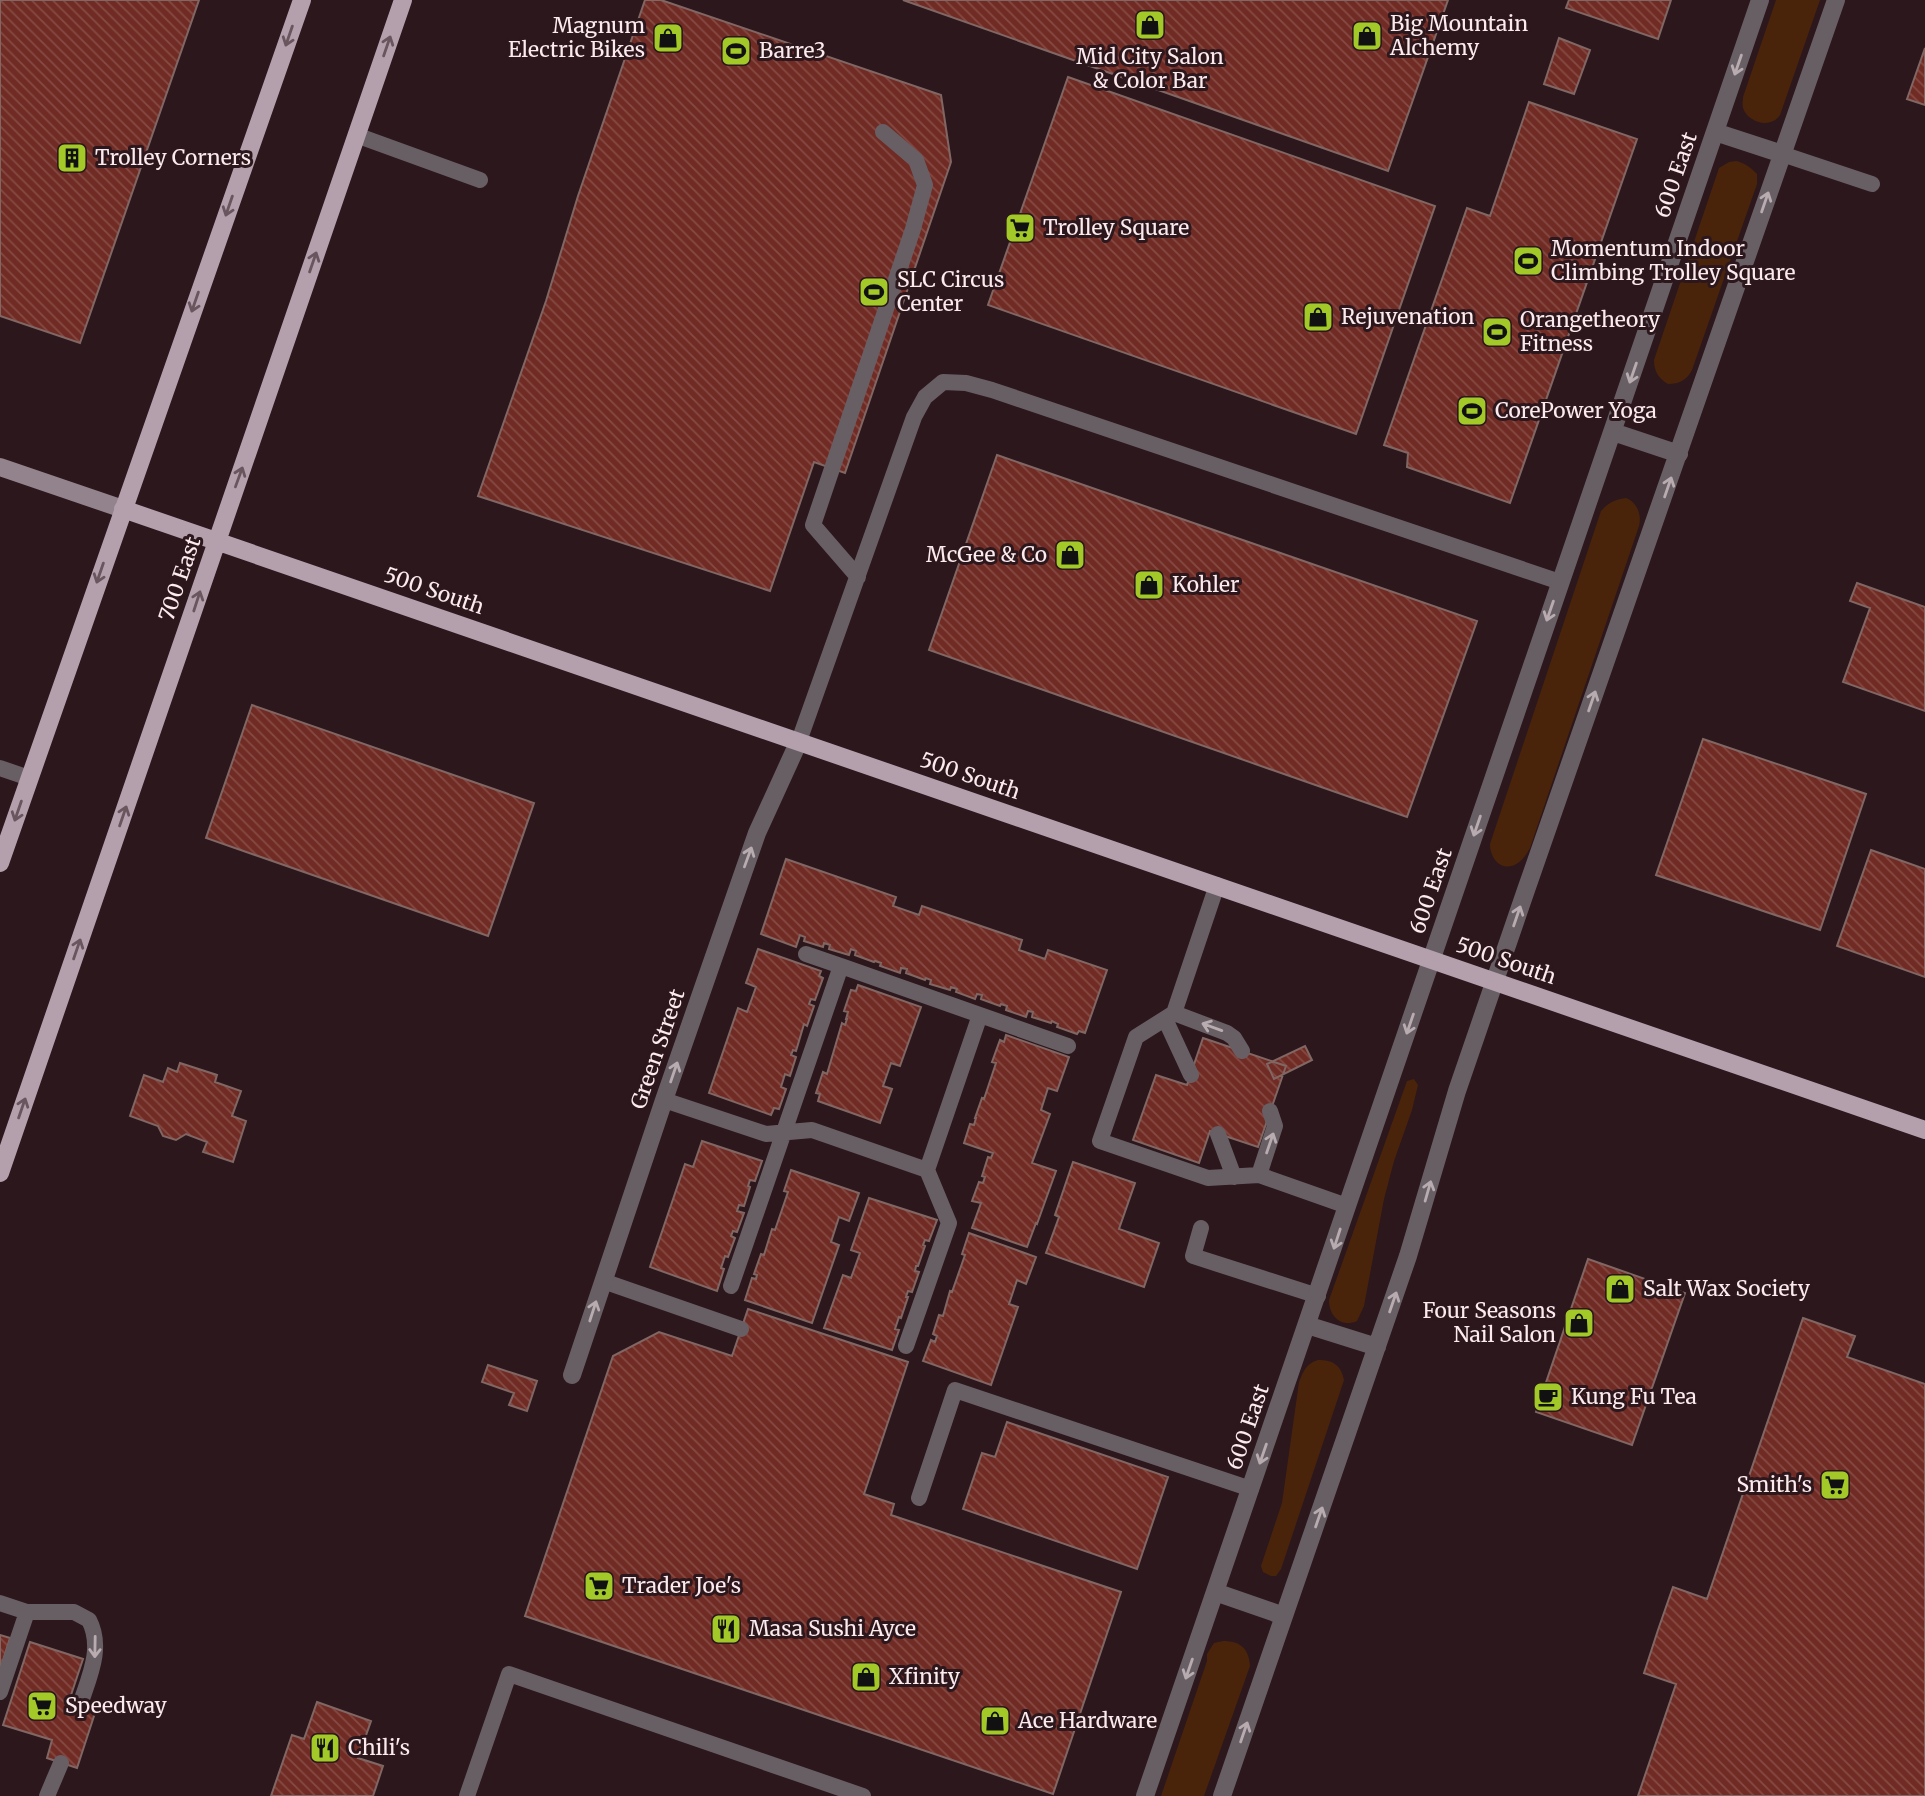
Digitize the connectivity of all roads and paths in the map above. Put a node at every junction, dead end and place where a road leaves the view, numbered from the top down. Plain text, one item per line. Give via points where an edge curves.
1 (302, 0) edge
2 (403, 0) edge
3 (1760, 0) edge
4 (1836, 0) edge
5 (883, 132) dead end
6 (1715, 132) junction
7 (356, 135) junction
8 (1782, 154) junction
9 (480, 180) dead end
10 (1872, 184) dead end
11 (1613, 432) junction
12 (1679, 454) junction
13 (0, 467) edge
14 (122, 509) junction
15 (216, 541) junction
16 (858, 577) junction
17 (1560, 582) junction
18 (799, 741) junction
19 (0, 768) edge
20 (29, 778) junction
21 (0, 863) edge
22 (1217, 885) junction
23 (806, 954) dead end
24 (1432, 959) junction
25 (841, 966) junction
26 (1495, 981) junction
27 (980, 1015) junction
28 (1169, 1016) junction
29 (1068, 1046) dead end
30 (1242, 1051) dead end
31 (1191, 1074) dead end
32 (664, 1100) junction
33 (1270, 1111) dead end
34 (1925, 1130) edge
35 (785, 1132) junction
36 (1218, 1134) dead end
37 (927, 1170) junction
38 (0, 1173) edge
39 (1259, 1175) junction
40 (1234, 1177) junction
41 (1348, 1206) junction
42 (1202, 1228) dead end
43 (603, 1281) junction
44 (731, 1286) dead end
45 (1318, 1296) junction
46 (1307, 1325) junction
47 (741, 1329) dead end
48 (906, 1346) dead end
49 (1377, 1347) junction
50 (572, 1375) dead end
51 (1251, 1489) junction
52 (919, 1498) dead end
53 (1216, 1592) junction
54 (0, 1603) edge
55 (27, 1612) junction
56 (1284, 1616) junction
57 (0, 1692) edge
58 (79, 1708) dead end
59 (61, 1763) dead end
60 (47, 1796) edge
61 (467, 1796) edge
62 (863, 1796) edge
63 (1145, 1796) edge
64 (1222, 1796) edge

1 -> 14 main road
7 -> 2 main road, 700 East
3 -> 6 street, 600 East
4 - 8 street
5 - 16 lane via 916,160 925,185 813,525
6 - 8 street
6 -> 11 street, 600 East
7 - 9 lane
15 -> 7 main road, 700 East
8 - 10 lane
12 -> 8 street
11 - 12 street
11 - 17 street, 600 East
26 -> 12 street
13 - 14 street, 500 South
14 - 15 main road, 500 South
14 -> 20 main road
15 - 18 main road, 500 South
38 -> 15 main road, 700 East
16 - 17 lane via 914,417 925,397 943,382 992,390
16 - 18 lane
17 -> 24 street, 600 East
18 - 22 main road, 500 South
32 -> 18 street, Green Street via 757,833
19 - 20 lane
20 -> 21 main road
22 - 24 main road, 500 South
22 - 28 lane
23 - 25 lane
24 - 26 main road, 500 South
24 -> 41 street, 600 East
25 - 27 lane
25 - 35 lane
26 - 34 main road, 500 South
49 -> 26 street
27 - 29 lane
27 - 37 lane
30 -> 28 lane via 1227,1032
28 - 31 lane
28 - 40 lane via 1136,1037 1100,1141 1208,1178
32 - 35 lane via 766,1134
32 - 43 street, Green Street
39 -> 33 lane via 1276,1126
35 - 37 lane via 812,1129
35 - 44 lane
36 - 40 lane
37 - 48 lane via 949,1223
39 - 40 lane
39 - 41 lane
41 -> 45 street, 600 East
42 - 45 lane via 1192,1256
43 - 47 lane
50 -> 43 street, Green Street
45 - 46 street, 600 East
46 - 49 street
46 -> 51 street, 600 East
56 -> 49 street
51 - 52 lane via 954,1390
51 - 53 street, 600 East
53 - 56 street
53 -> 63 street, 600 East
54 - 55 lane
55 - 57 lane
55 -> 58 lane via 74,1612 89,1620 96,1650
64 -> 56 street
59 - 60 lane
61 - 62 lane via 509,1674

